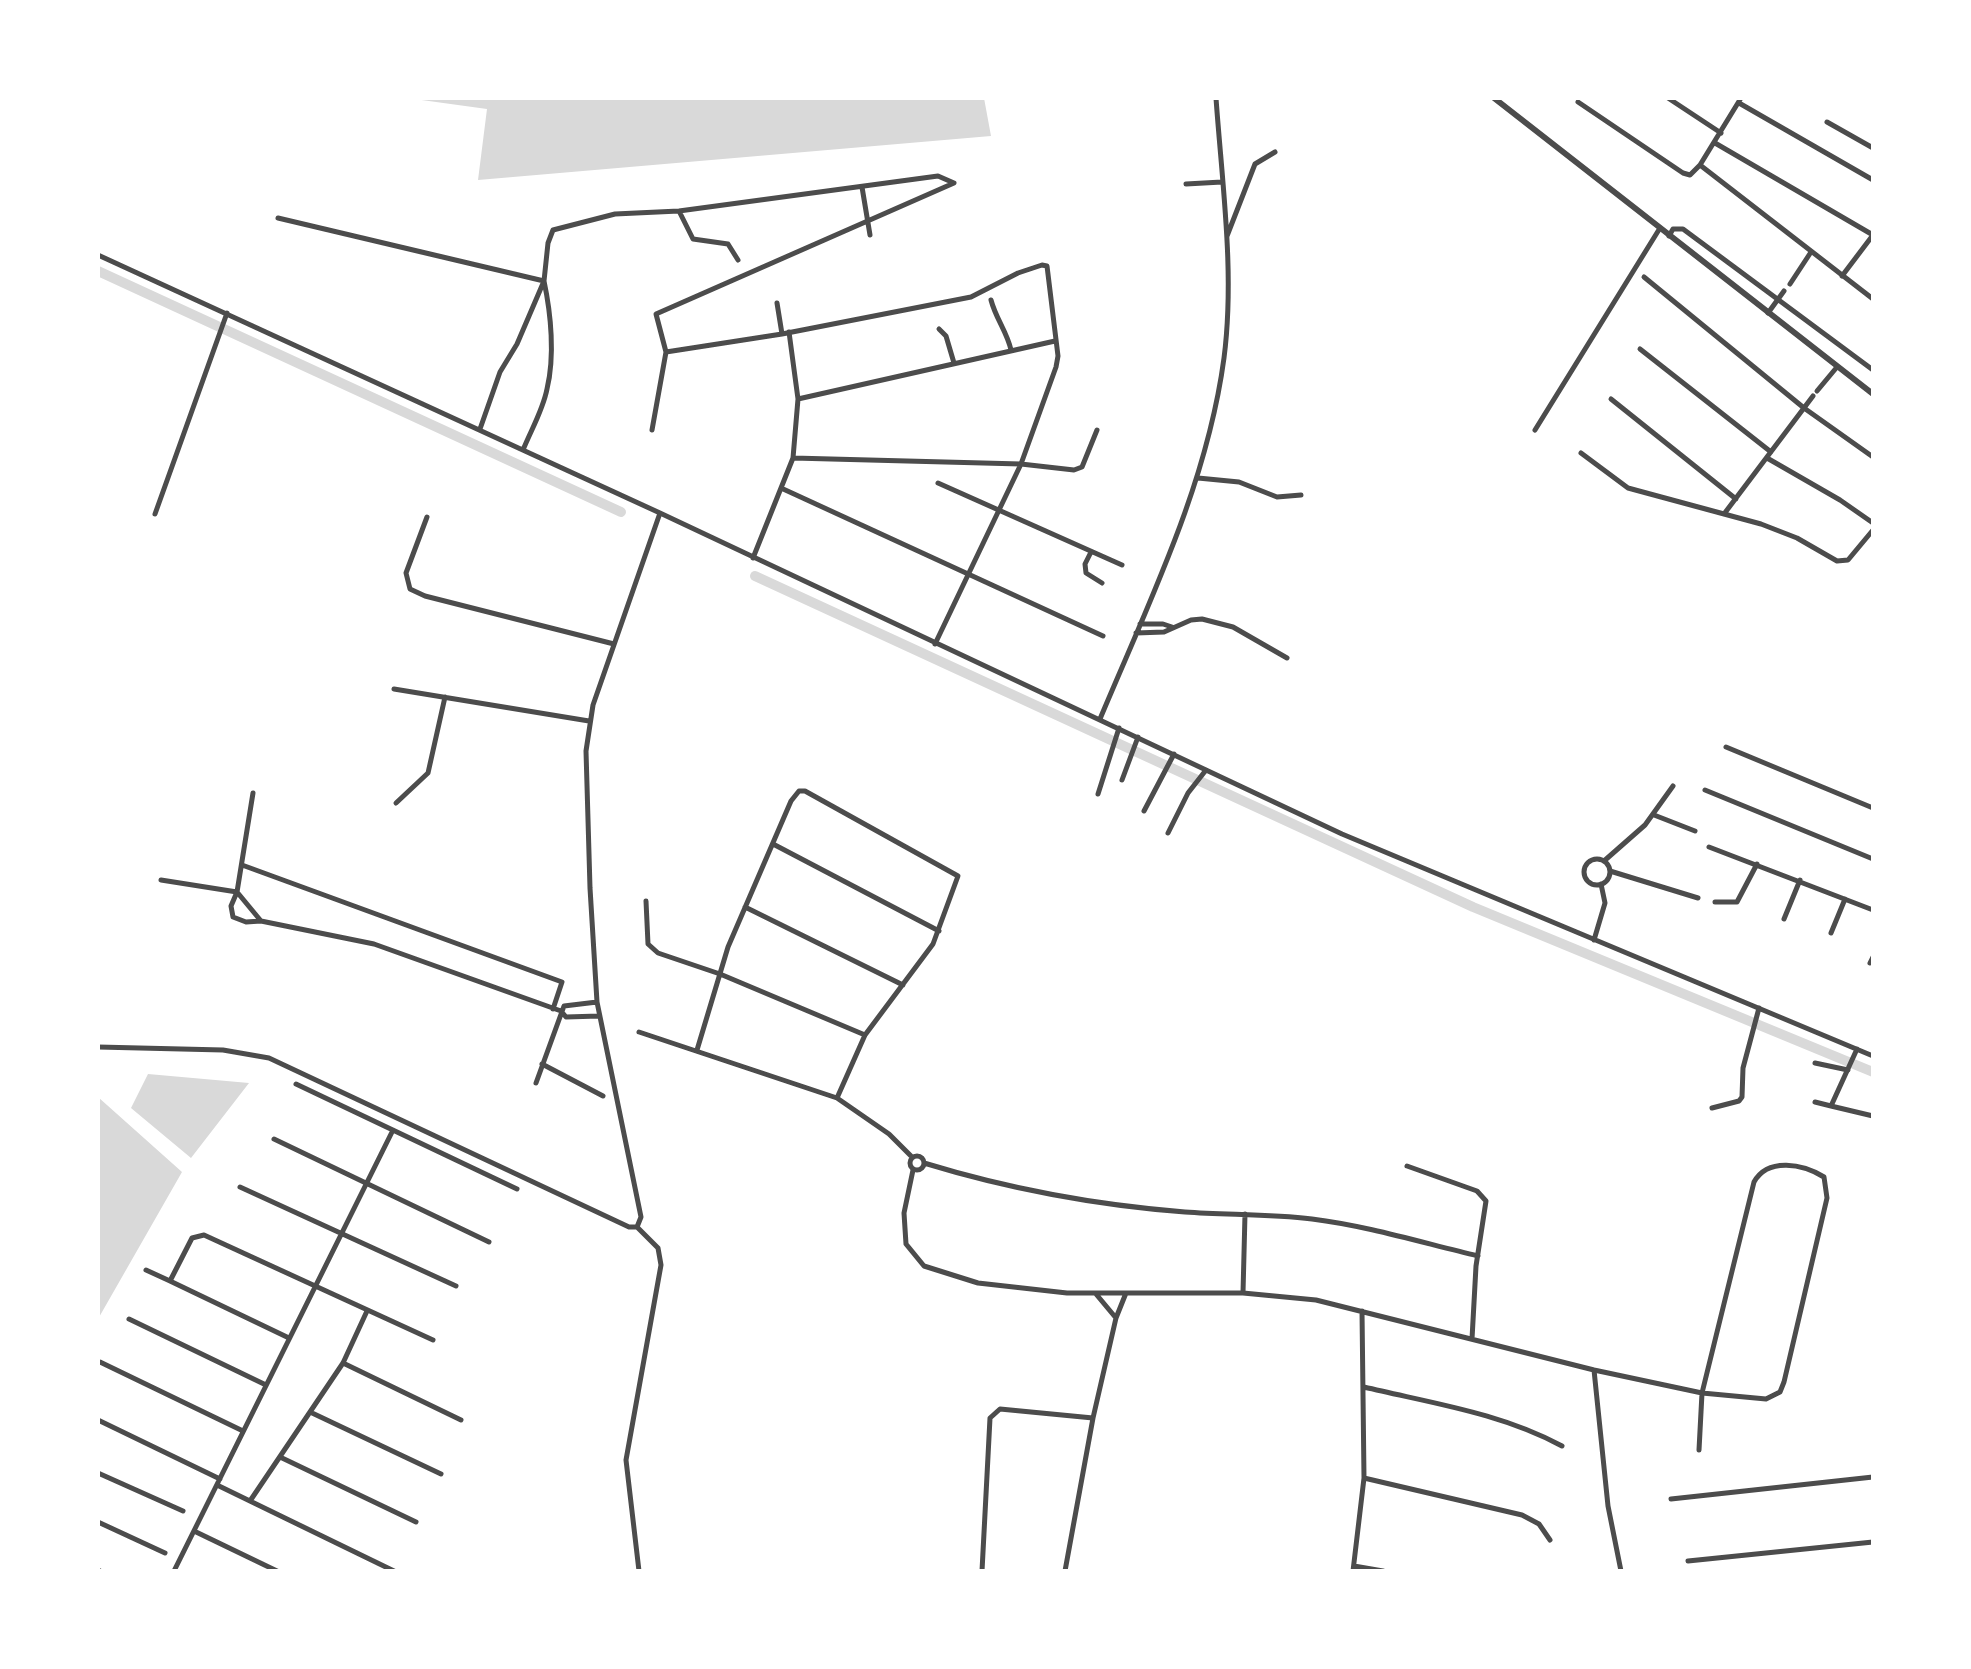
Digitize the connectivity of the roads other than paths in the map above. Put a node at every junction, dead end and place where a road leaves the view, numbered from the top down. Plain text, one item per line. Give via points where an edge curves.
1 (1216, 98) edge
2 (1494, 98) edge
3 (1668, 98) edge
4 (1740, 101) edge
5 (1578, 102) dead end
6 (1827, 122) dead end
7 (1721, 133) junction
8 (1714, 143) junction
9 (1873, 148) edge
10 (1275, 152) dead end
11 (1700, 165) junction
12 (1873, 180) edge
13 (1222, 182) junction
14 (1185, 184) dead end
15 (862, 187) junction
16 (679, 211) junction
17 (278, 218) dead end
18 (868, 221) junction
19 (1660, 228) junction
20 (870, 235) dead end
21 (1873, 235) edge
22 (1668, 236) junction
23 (1225, 239) junction
24 (1811, 252) junction
25 (98, 255) edge
26 (738, 260) dead end
27 (1842, 276) junction
28 (1644, 277) dead end
29 (544, 281) junction
30 (1790, 284) dead end
31 (1784, 291) dead end
32 (1873, 299) edge
33 (992, 300) dead end
34 (1777, 300) junction
35 (777, 303) dead end
36 (226, 313) junction
37 (1768, 313) junction
38 (939, 329) dead end
39 (785, 333) junction
40 (1055, 341) junction
41 (1640, 349) dead end
42 (1011, 350) junction
43 (666, 352) junction
44 (954, 363) junction
45 (1837, 367) junction
46 (1873, 370) edge
47 (1873, 394) edge
48 (798, 399) junction
49 (1611, 399) dead end
50 (1804, 408) junction
51 (480, 429) junction
52 (652, 430) dead end
53 (1097, 430) dead end
54 (1535, 430) dead end
55 (523, 450) junction
56 (1581, 453) dead end
57 (1769, 455) junction
58 (1873, 457) edge
59 (793, 458) junction
60 (1021, 464) junction
61 (1198, 478) junction
62 (937, 483) dead end
63 (780, 488) junction
64 (1301, 495) dead end
65 (1736, 499) junction
66 (999, 511) junction
67 (660, 513) junction
68 (155, 514) dead end
69 (1724, 514) junction
70 (427, 517) dead end
71 (1873, 523) edge
72 (1873, 530) edge
73 (1091, 552) junction
74 (752, 558) junction
75 (1122, 565) dead end
76 (968, 574) junction
77 (1102, 583) dead end
78 (1140, 624) junction
79 (1172, 628) junction
80 (1136, 633) junction
81 (1103, 636) dead end
82 (614, 644) junction
83 (936, 644) junction
84 (1287, 658) dead end
85 (394, 689) dead end
86 (445, 697) junction
87 (1100, 719) junction
88 (589, 721) junction
89 (1119, 728) junction
90 (1137, 740) junction
91 (1726, 747) dead end
92 (1174, 754) junction
93 (1204, 773) junction
94 (1122, 780) dead end
95 (1673, 786) dead end
96 (1705, 790) dead end
97 (253, 793) dead end
98 (1098, 794) dead end
99 (396, 803) dead end
100 (1873, 808) edge
101 (1144, 811) dead end
102 (1654, 815) junction
103 (1695, 831) dead end
104 (1168, 833) dead end
105 (773, 844) junction
106 (1709, 847) dead end
107 (1873, 859) edge
108 (1604, 860) junction
109 (1756, 864) junction
110 (242, 865) junction
111 (1610, 871) junction
112 (162, 880) dead end
113 (1800, 880) junction
114 (1601, 884) junction
115 (237, 892) junction
116 (1698, 898) dead end
117 (1845, 898) junction
118 (646, 901) dead end
119 (1715, 902) dead end
120 (746, 907) junction
121 (1873, 910) edge
122 (1784, 919) dead end
123 (261, 921) junction
124 (939, 931) junction
125 (1831, 933) dead end
126 (1594, 940) junction
127 (720, 974) junction
128 (903, 985) junction
129 (597, 1002) junction
130 (1759, 1008) junction
131 (553, 1009) junction
132 (561, 1011) junction
133 (599, 1016) junction
134 (639, 1032) dead end
135 (865, 1035) junction
136 (98, 1047) edge
137 (697, 1050) junction
138 (1856, 1052) junction
139 (1873, 1056) edge
140 (1815, 1063) dead end
141 (542, 1064) junction
142 (1849, 1067) junction
143 (536, 1083) dead end
144 (296, 1084) dead end
145 (603, 1096) dead end
146 (837, 1098) junction
147 (1815, 1102) dead end
148 (1831, 1106) junction
149 (1712, 1108) dead end
150 (1873, 1116) edge
151 (393, 1130) junction
152 (274, 1139) dead end
153 (912, 1157) junction
154 (924, 1163) junction
155 (1407, 1166) dead end
156 (913, 1170) junction
157 (366, 1182) junction
158 (240, 1187) dead end
159 (517, 1189) dead end
160 (1245, 1214) junction
161 (637, 1227) junction
162 (341, 1234) junction
163 (489, 1242) dead end
164 (1478, 1256) junction
165 (146, 1270) dead end
166 (170, 1281) junction
167 (456, 1286) dead end
168 (315, 1287) junction
169 (1126, 1293) junction
170 (1243, 1293) junction
171 (1096, 1294) junction
172 (367, 1311) junction
173 (1362, 1311) junction
174 (1116, 1318) junction
175 (129, 1319) dead end
176 (289, 1338) junction
177 (1472, 1339) junction
178 (433, 1340) dead end
179 (100, 1362) edge
180 (343, 1363) junction
181 (1594, 1370) junction
182 (266, 1385) junction
183 (1363, 1387) junction
184 (1702, 1393) junction
185 (310, 1412) junction
186 (1093, 1418) junction
187 (98, 1420) edge
188 (461, 1420) dead end
189 (243, 1432) junction
190 (1562, 1446) dead end
191 (1699, 1450) dead end
192 (280, 1457) junction
193 (98, 1473) edge
194 (441, 1474) dead end
195 (1873, 1477) edge
196 (1364, 1478) junction
197 (218, 1482) junction
198 (1671, 1499) dead end
199 (250, 1501) junction
200 (183, 1511) dead end
201 (98, 1522) edge
202 (416, 1522) dead end
203 (194, 1531) junction
204 (1550, 1540) dead end
205 (1873, 1542) edge
206 (166, 1553) dead end
207 (1688, 1561) dead end
208 (1354, 1568) edge
209 (174, 1571) edge
210 (276, 1571) edge
211 (394, 1571) edge
212 (639, 1571) edge
213 (982, 1571) edge
214 (1065, 1571) edge
215 (1383, 1571) edge
216 (1621, 1571) edge

1 - 13 street
2 - 19 street
3 - 7 street
4 - 7 street
4 - 12 street
5 - 11 street via 1682,173 1694,173
6 - 9 street
7 - 8 street
8 - 11 street
8 - 21 street
10 - 23 street via 1255,164
11 - 24 street
13 - 14 street
13 - 23 street
15 - 16 street
15 - 18 street
15 - 18 street via 938,176 954,183
16 - 26 street via 693,240 728,244
16 - 29 street via 615,214 553,230
17 - 29 street
18 - 20 street
18 - 43 street via 656,314
19 - 22 street
19 - 54 street
21 - 27 street
22 - 34 street via 1673,229 1683,229
22 - 37 street
23 - 61 street via 1224,357
24 - 27 street
24 - 30 street
25 - 36 street
27 - 32 street
28 - 50 street
29 - 51 street via 500,372
29 - 55 street via 550,373
31 - 34 street
33 - 42 street
34 - 37 street
34 - 46 street
35 - 39 street
36 - 51 street
36 - 68 street
37 - 45 street
38 - 44 street via 946,336
39 - 40 street via 971,297 1042,265 1048,271
39 - 43 street
39 - 48 street
40 - 42 street
40 - 60 street via 1056,367
41 - 57 street
42 - 44 street
43 - 52 street
44 - 48 street
45 - 47 street
45 - 50 street
48 - 59 street
49 - 65 street
50 - 57 street
50 - 58 street
51 - 55 street
53 - 60 street via 1082,467
55 - 67 street
56 - 69 street via 1628,488
57 - 65 street
57 - 71 street
59 - 60 street
59 - 63 street
60 - 66 street
61 - 64 street via 1239,482 1277,497
61 - 78 street
62 - 66 street
63 - 74 street
63 - 76 street
65 - 69 street
66 - 73 street
66 - 76 street
67 - 74 street
67 - 82 street
69 - 72 street via 1782,531 1843,562
70 - 82 street via 406,573 410,589
73 - 75 street
73 - 77 street via 1086,573
74 - 83 street
76 - 81 street
76 - 83 street
78 - 79 street
78 - 80 street
79 - 80 street
79 - 84 street via 1202,618 1218,622
80 - 87 street
82 - 88 street
83 - 87 street
85 - 86 street
86 - 88 street
86 - 99 street via 428,773
87 - 89 street
88 - 129 street via 586,751
89 - 90 street
89 - 98 street
90 - 92 street
90 - 94 street
91 - 100 street
92 - 93 street
92 - 101 street
93 - 104 street
93 - 126 street
95 - 102 street
96 - 107 street
97 - 110 street
102 - 103 street
102 - 108 street
105 - 120 street
105 - 124 street
105 - 124 street via 795,794 811,793 955,873 958,883
106 - 109 street
108 - 111 street
108 - 114 street via 1591,860 1584,870 1588,882
109 - 113 street
109 - 119 street via 1737,902
110 - 115 street
110 - 131 street via 562,982
111 - 114 street
111 - 116 street
112 - 115 street
113 - 117 street
113 - 122 street
114 - 126 street via 1605,903
115 - 123 street
115 - 123 street via 231,906 233,917
117 - 121 street
117 - 125 street
118 - 127 street via 648,944 653,950
120 - 127 street
120 - 128 street
123 - 131 street via 374,944
124 - 128 street
126 - 130 street
127 - 135 street
127 - 137 street
128 - 135 street
129 - 132 street via 571,1004
129 - 133 street
130 - 138 street
130 - 149 street via 1743,1068 1742,1097
131 - 132 street
132 - 133 street via 572,1018
132 - 141 street
133 - 161 street via 641,1217
134 - 137 street
135 - 146 street
136 - 161 street via 223,1050 269,1058
137 - 146 street
138 - 139 street
138 - 142 street
140 - 142 street
141 - 143 street
141 - 145 street
142 - 148 street
144 - 151 street
146 - 153 street via 889,1134
147 - 148 street
148 - 150 street
151 - 157 street
151 - 159 street
152 - 157 street
153 - 154 street via 922,1158
153 - 156 street
154 - 156 street via 918,1171
154 - 160 street via 1071,1199
155 - 164 street via 1482,1194 1487,1208
156 - 171 street via 903,1230 906,1244 925,1266 964,1280 1013,1289
157 - 162 street
157 - 163 street
158 - 162 street
160 - 164 street via 1363,1228
160 - 170 street
161 - 212 street via 657,1248 661,1265 626,1460
162 - 167 street
162 - 168 street
164 - 177 street
165 - 166 street
166 - 168 street via 192,1237 204,1235
166 - 176 street
168 - 172 street
168 - 176 street
169 - 170 street
169 - 171 street
169 - 174 street
170 - 173 street via 1316,1300
171 - 174 street
172 - 178 street
172 - 180 street
173 - 177 street
173 - 183 street
174 - 186 street
175 - 182 street
176 - 182 street
177 - 181 street
179 - 189 street
180 - 185 street
180 - 188 street
181 - 184 street
181 - 216 street via 1608,1506
182 - 189 street
183 - 190 street via 1501,1420
183 - 196 street
184 - 184 street via 1754,1182 1759,1172 1770,1166 1813,1170 1824,1177 1827,1198 1780,1392 1766,1399
184 - 191 street
185 - 192 street
185 - 194 street
186 - 213 street via 1000,1409 993,1413
186 - 214 street
187 - 197 street
189 - 197 street
192 - 199 street
192 - 202 street
193 - 200 street
195 - 198 street
196 - 204 street via 1521,1515 1539,1524
196 - 208 street
197 - 199 street
197 - 203 street
199 - 211 street
201 - 206 street
203 - 209 street
203 - 210 street
205 - 207 street
208 - 215 street

